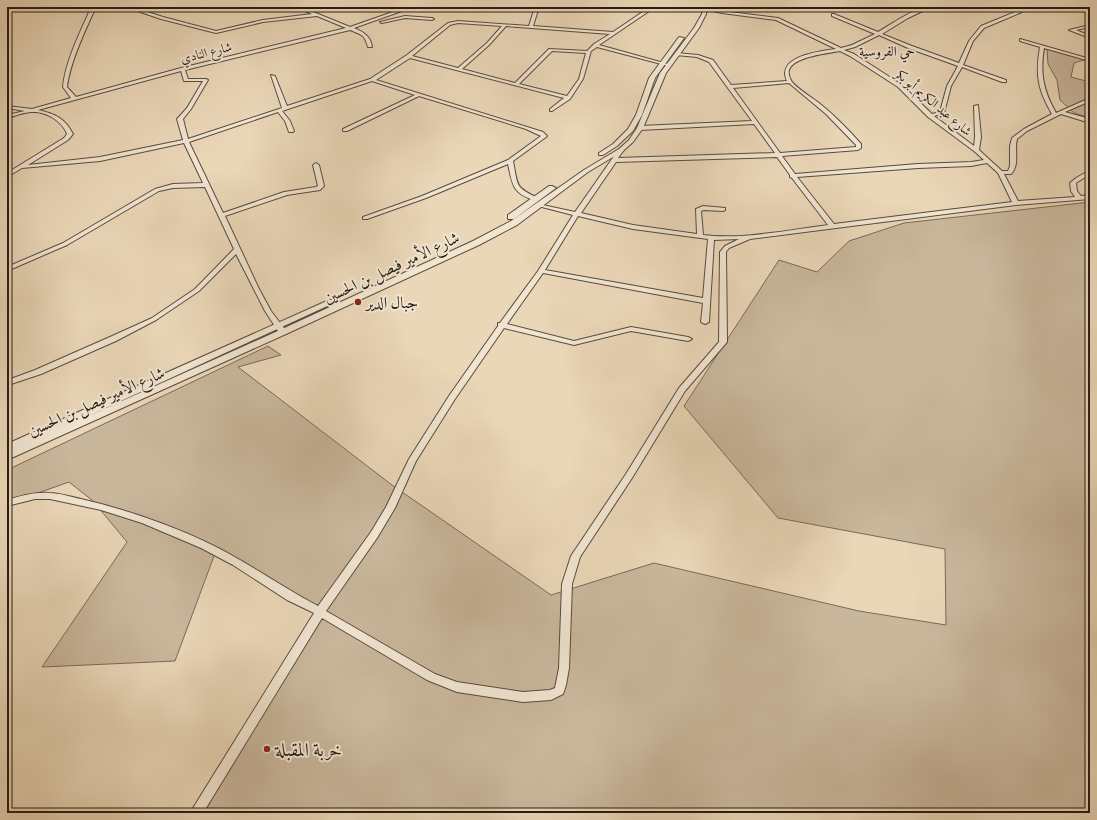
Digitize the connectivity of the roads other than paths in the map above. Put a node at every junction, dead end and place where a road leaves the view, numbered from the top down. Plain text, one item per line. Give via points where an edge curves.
1 (104, 7) edge
2 (128, 7) edge
3 (298, 7) edge
4 (411, 7) edge
5 (535, 7) edge
6 (653, 7) edge
7 (929, 7) edge
8 (1024, 7) edge
9 (703, 9) edge
10 (316, 15) junction
11 (833, 15) dead end
12 (432, 19) dead end
13 (359, 25) junction
14 (505, 25) junction
15 (1090, 26) edge
16 (531, 27) junction
17 (351, 28) junction
18 (613, 33) junction
19 (879, 34) junction
20 (1090, 37) edge
21 (1021, 40) dead end
22 (595, 45) junction
23 (370, 46) dead end
24 (1042, 46) junction
25 (840, 50) junction
26 (588, 52) junction
27 (678, 54) junction
28 (409, 56) junction
29 (1090, 60) edge
30 (665, 64) junction
31 (959, 65) junction
32 (183, 69) junction
33 (459, 69) junction
34 (273, 76) dead end
35 (372, 80) junction
36 (1004, 81) dead end
37 (789, 82) junction
38 (516, 84) junction
39 (729, 87) junction
40 (418, 95) junction
41 (74, 98) junction
42 (568, 98) junction
43 (1090, 99) edge
44 (7, 106) edge
45 (976, 106) dead end
46 (1051, 106) junction
47 (33, 109) junction
48 (282, 109) junction
49 (552, 110) dead end
50 (1063, 111) junction
51 (1054, 114) junction
52 (930, 116) junction
53 (7, 117) edge
54 (1090, 121) edge
55 (756, 122) junction
56 (640, 128) junction
57 (345, 130) dead end
58 (291, 131) dead end
59 (186, 141) junction
60 (621, 150) junction
61 (976, 150) junction
62 (778, 155) junction
63 (614, 160) junction
64 (987, 160) junction
65 (510, 161) junction
66 (316, 164) dead end
67 (20, 166) junction
68 (1000, 172) junction
69 (1090, 172) edge
70 (7, 175) edge
71 (792, 176) junction
72 (206, 185) junction
73 (549, 194) junction
74 (1090, 197) edge
75 (1079, 198) junction
76 (538, 202) junction
77 (1016, 203) junction
78 (723, 209) dead end
79 (222, 215) junction
80 (576, 215) junction
81 (365, 218) dead end
82 (833, 227) junction
83 (700, 237) junction
84 (749, 237) junction
85 (711, 238) junction
86 (238, 249) junction
87 (710, 258) junction
88 (723, 258) junction
89 (7, 268) edge
90 (541, 271) junction
91 (706, 301) junction
92 (705, 322) dead end
93 (502, 325) junction
94 (281, 328) junction
95 (688, 339) dead end
96 (11, 382) dead end
97 (7, 448) edge
98 (7, 456) edge
99 (7, 503) edge
100 (320, 612) junction
101 (196, 813) edge

1 - 41 street via 92,10 66,78 65,87
2 - 10 street via 216,32 263,21
3 - 10 street via 313,11
4 - 13 street, شارع النادي
5 - 16 street
6 - 18 street
7 - 19 street
8 - 31 street via 1021,11 982,27 971,41
9 - 25 street, شارع عبد الكريم أبو بكر via 777,19
9 - 27 street, شارع الأمير فيصل بن الحسين
9 - 30 street, شارع الأمير فيصل بن الحسين
10 - 17 street
11 - 19 street
12 - 13 street via 405,17
13 - 17 street, شارع النادي
14 - 16 street
14 - 28 street via 462,22 451,24
14 - 33 street
15 - 20 street via 1071,30
16 - 18 street
17 - 23 street via 367,36
17 - 32 street, شارع النادي
18 - 22 street
19 - 25 street via 863,43
19 - 31 street
21 - 24 street
22 - 26 street
22 - 30 street
24 - 29 street
24 - 46 street via 1041,84 1044,96
25 - 37 street via 815,54 796,62 786,72
25 - 52 street, شارع عبد الكريم أبو بكر via 891,79
26 - 38 street via 551,50
26 - 42 street via 583,77
27 - 30 street, شارع الأمير فيصل بن الحسين
27 - 39 street via 710,60
28 - 33 street
28 - 35 street
30 - 56 street, شارع الأمير فيصل بن الحسين
30 - 73 street, شارع الأمير فيصل بن الحسين via 652,78 631,130
31 - 36 street
31 - 52 street via 947,90 942,113
32 - 41 street, شارع النادي
32 - 59 street via 186,80 206,80 180,119
33 - 38 street
34 - 48 street
35 - 40 street
35 - 48 street
37 - 39 street
37 - 62 street via 834,117 860,147 852,150
38 - 42 street
39 - 55 street
40 - 57 street
40 - 65 street via 543,134 544,137
41 - 47 street, شارع النادي
42 - 49 street
43 - 50 street
44 - 47 street
45 - 61 street
46 - 50 street
46 - 51 street
47 - 53 street, شارع النادي
47 - 67 street via 63,122 69,128 70,134 66,139
48 - 58 street
48 - 59 street
50 - 51 street
50 - 54 street
51 - 68 street via 1015,137 1012,170 1009,173
52 - 61 street, شارع عبد الكريم أبو بكر
55 - 56 street
55 - 62 street
56 - 60 street, شارع الأمير فيصل بن الحسين
59 - 67 street via 100,159
59 - 72 street
60 - 63 street
60 - 73 street, شارع الأمير فيصل بن الحسين
61 - 64 street, شارع عبد الكريم أبو بكر
62 - 63 street
62 - 71 street
63 - 80 street
64 - 68 street, شارع عبد الكريم أبو بكر
64 - 71 street via 971,164 911,166
65 - 76 street via 516,188
65 - 81 street via 424,197
66 - 79 street via 321,186 318,189 286,193
67 - 70 street
68 - 77 street, شارع عبد الكريم أبو بكر
69 - 75 street via 1073,183 1074,191
71 - 82 street
72 - 79 street
72 - 89 street via 173,186 158,190 65,244
73 - 76 street, شارع الأمير فيصل بن الحسين
74 - 75 street
75 - 77 street
76 - 80 street
76 - 94 street, شارع الأمير فيصل بن الحسين via 514,223 487,237
77 - 82 street
78 - 83 street via 698,210
79 - 86 street
80 - 83 street
80 - 90 street
82 - 84 street
83 - 85 street
84 - 85 street
84 - 88 street via 727,247 723,252
85 - 87 street
86 - 94 street via 268,311
86 - 96 street via 197,290 154,319
87 - 88 street
87 - 91 street
88 - 100 street via 723,342 682,390 576,556 567,584 564,668 559,691 551,695 523,697 457,687 431,677
90 - 91 street
90 - 93 street
91 - 92 street
93 - 95 street via 574,342 632,329
93 - 100 street via 412,461 374,535
94 - 97 street, شارع الأمير فيصل بن الحسين
94 - 98 street, شارع الأمير فيصل بن الحسين
99 - 100 street via 35,496 50,496 101,507 145,521 204,545
100 - 101 street

